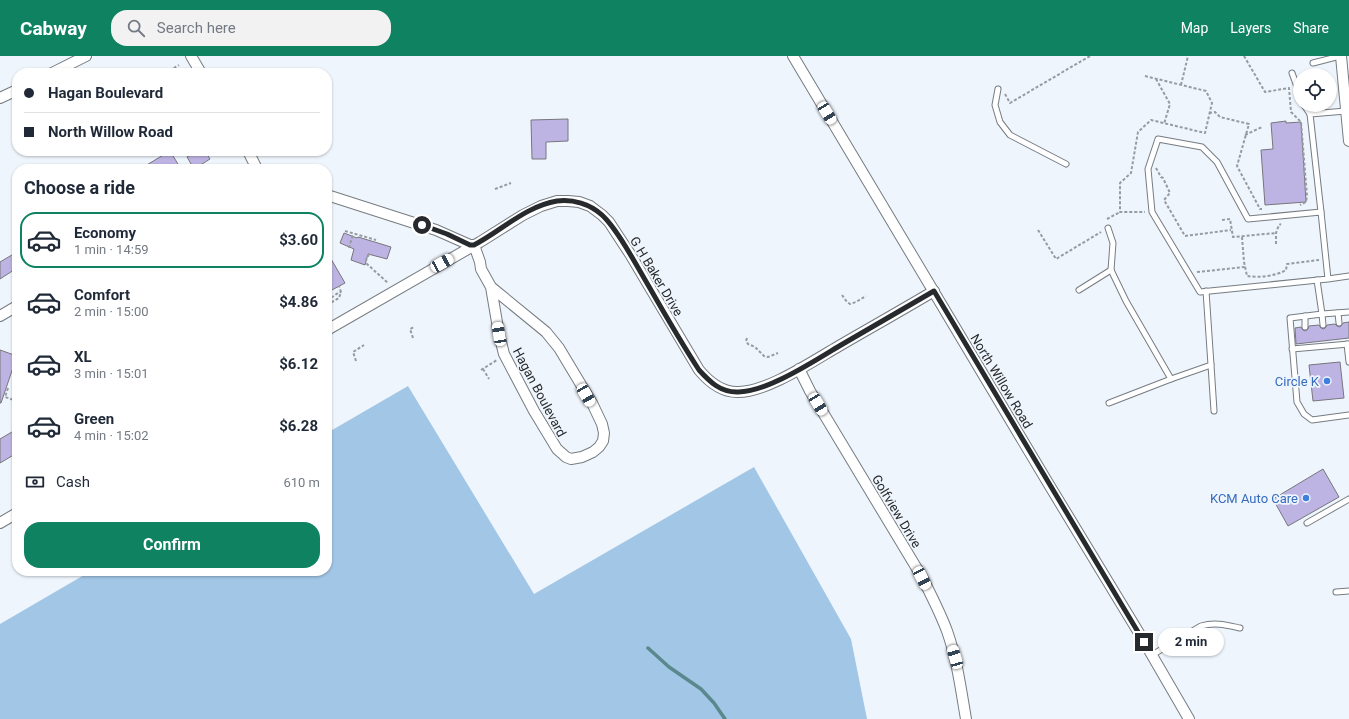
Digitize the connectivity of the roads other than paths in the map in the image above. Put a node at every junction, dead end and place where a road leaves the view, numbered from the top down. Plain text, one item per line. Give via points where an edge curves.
1 (86, 56) edge
2 (191, 56) edge
3 (793, 56) edge
4 (1341, 56) edge
5 (1313, 63) dead end
6 (62, 68) edge
7 (198, 68) edge
8 (998, 89) dead end
9 (12, 92) edge
10 (0, 98) edge
11 (1346, 111) junction
12 (1310, 114) joint
13 (1349, 141) edge
14 (1066, 164) dead end
15 (332, 197) edge
16 (1321, 212) junction
17 (1108, 228) road end
18 (474, 245) junction
19 (1111, 270) junction
20 (1349, 276) edge
21 (1328, 279) junction
22 (1317, 280) junction
23 (491, 287) junction
24 (1079, 290) dead end
25 (1206, 290) junction
26 (934, 291) junction
27 (12, 309) edge
28 (1349, 312) edge
29 (1338, 313) junction
30 (1322, 314) junction
31 (0, 316) edge
32 (1305, 316) junction
33 (1339, 323) dead end
34 (1323, 325) dead end
35 (332, 327) edge
36 (1306, 327) dead end
37 (1344, 343) edge
38 (1292, 349) junction
39 (1349, 361) edge
40 (1211, 365) junction
41 (799, 369) junction
42 (1171, 379) junction
43 (1109, 403) dead end
44 (1214, 411) dead end
45 (1349, 415) edge
46 (1349, 499) edge
47 (12, 516) edge
48 (0, 523) edge
49 (1307, 523) dead end
50 (1349, 591) edge
51 (1336, 592) dead end
52 (1240, 628) dead end
53 (1152, 655) junction
54 (966, 719) edge
55 (1189, 719) edge

1 - 6 street
2 - 7 street
3 - 26 street, North Willow Road
4 - 5 lane
4 - 11 street
8 - 14 lane via 995,105 1000,122 1010,135
9 - 10 street
11 - 12 lane
11 - 13 street
12 - 16 lane
15 - 18 street
16 - 21 lane
16 - 25 lane via 1248,219 1217,162 1202,147 1158,139 1148,169 1152,212 1200,292
17 - 19 lane via 1113,243
18 - 23 street, Hagan Boulevard via 481,269
18 - 35 street, G H Baker Drive
18 - 41 street, G H Baker Drive via 541,206 557,201 579,202 590,206 609,222 692,360 715,386 732,392 751,391
19 - 24 lane
19 - 42 lane
20 - 21 lane
21 - 22 lane
22 - 25 lane
22 - 30 lane
23 - 23 street, Hagan Boulevard via 505,356 557,449 571,459 593,452 603,441 602,424 559,348 546,332
25 - 40 lane
26 - 41 street, G H Baker Drive
26 - 53 street, North Willow Road
27 - 31 street
28 - 29 lane
29 - 30 lane
29 - 33 lane
30 - 32 lane
30 - 34 lane
32 - 36 lane
32 - 38 lane via 1290,318
37 - 38 lane via 1307,345
37 - 39 lane
38 - 45 lane via 1297,402 1304,414 1312,420
40 - 42 lane
40 - 44 lane
41 - 54 street, Golfview Drive via 922,578 937,608 955,657
42 - 43 lane
46 - 49 lane
47 - 48 street
50 - 51 lane
52 - 53 lane via 1220,624 1201,626
53 - 55 street, North Willow Road

